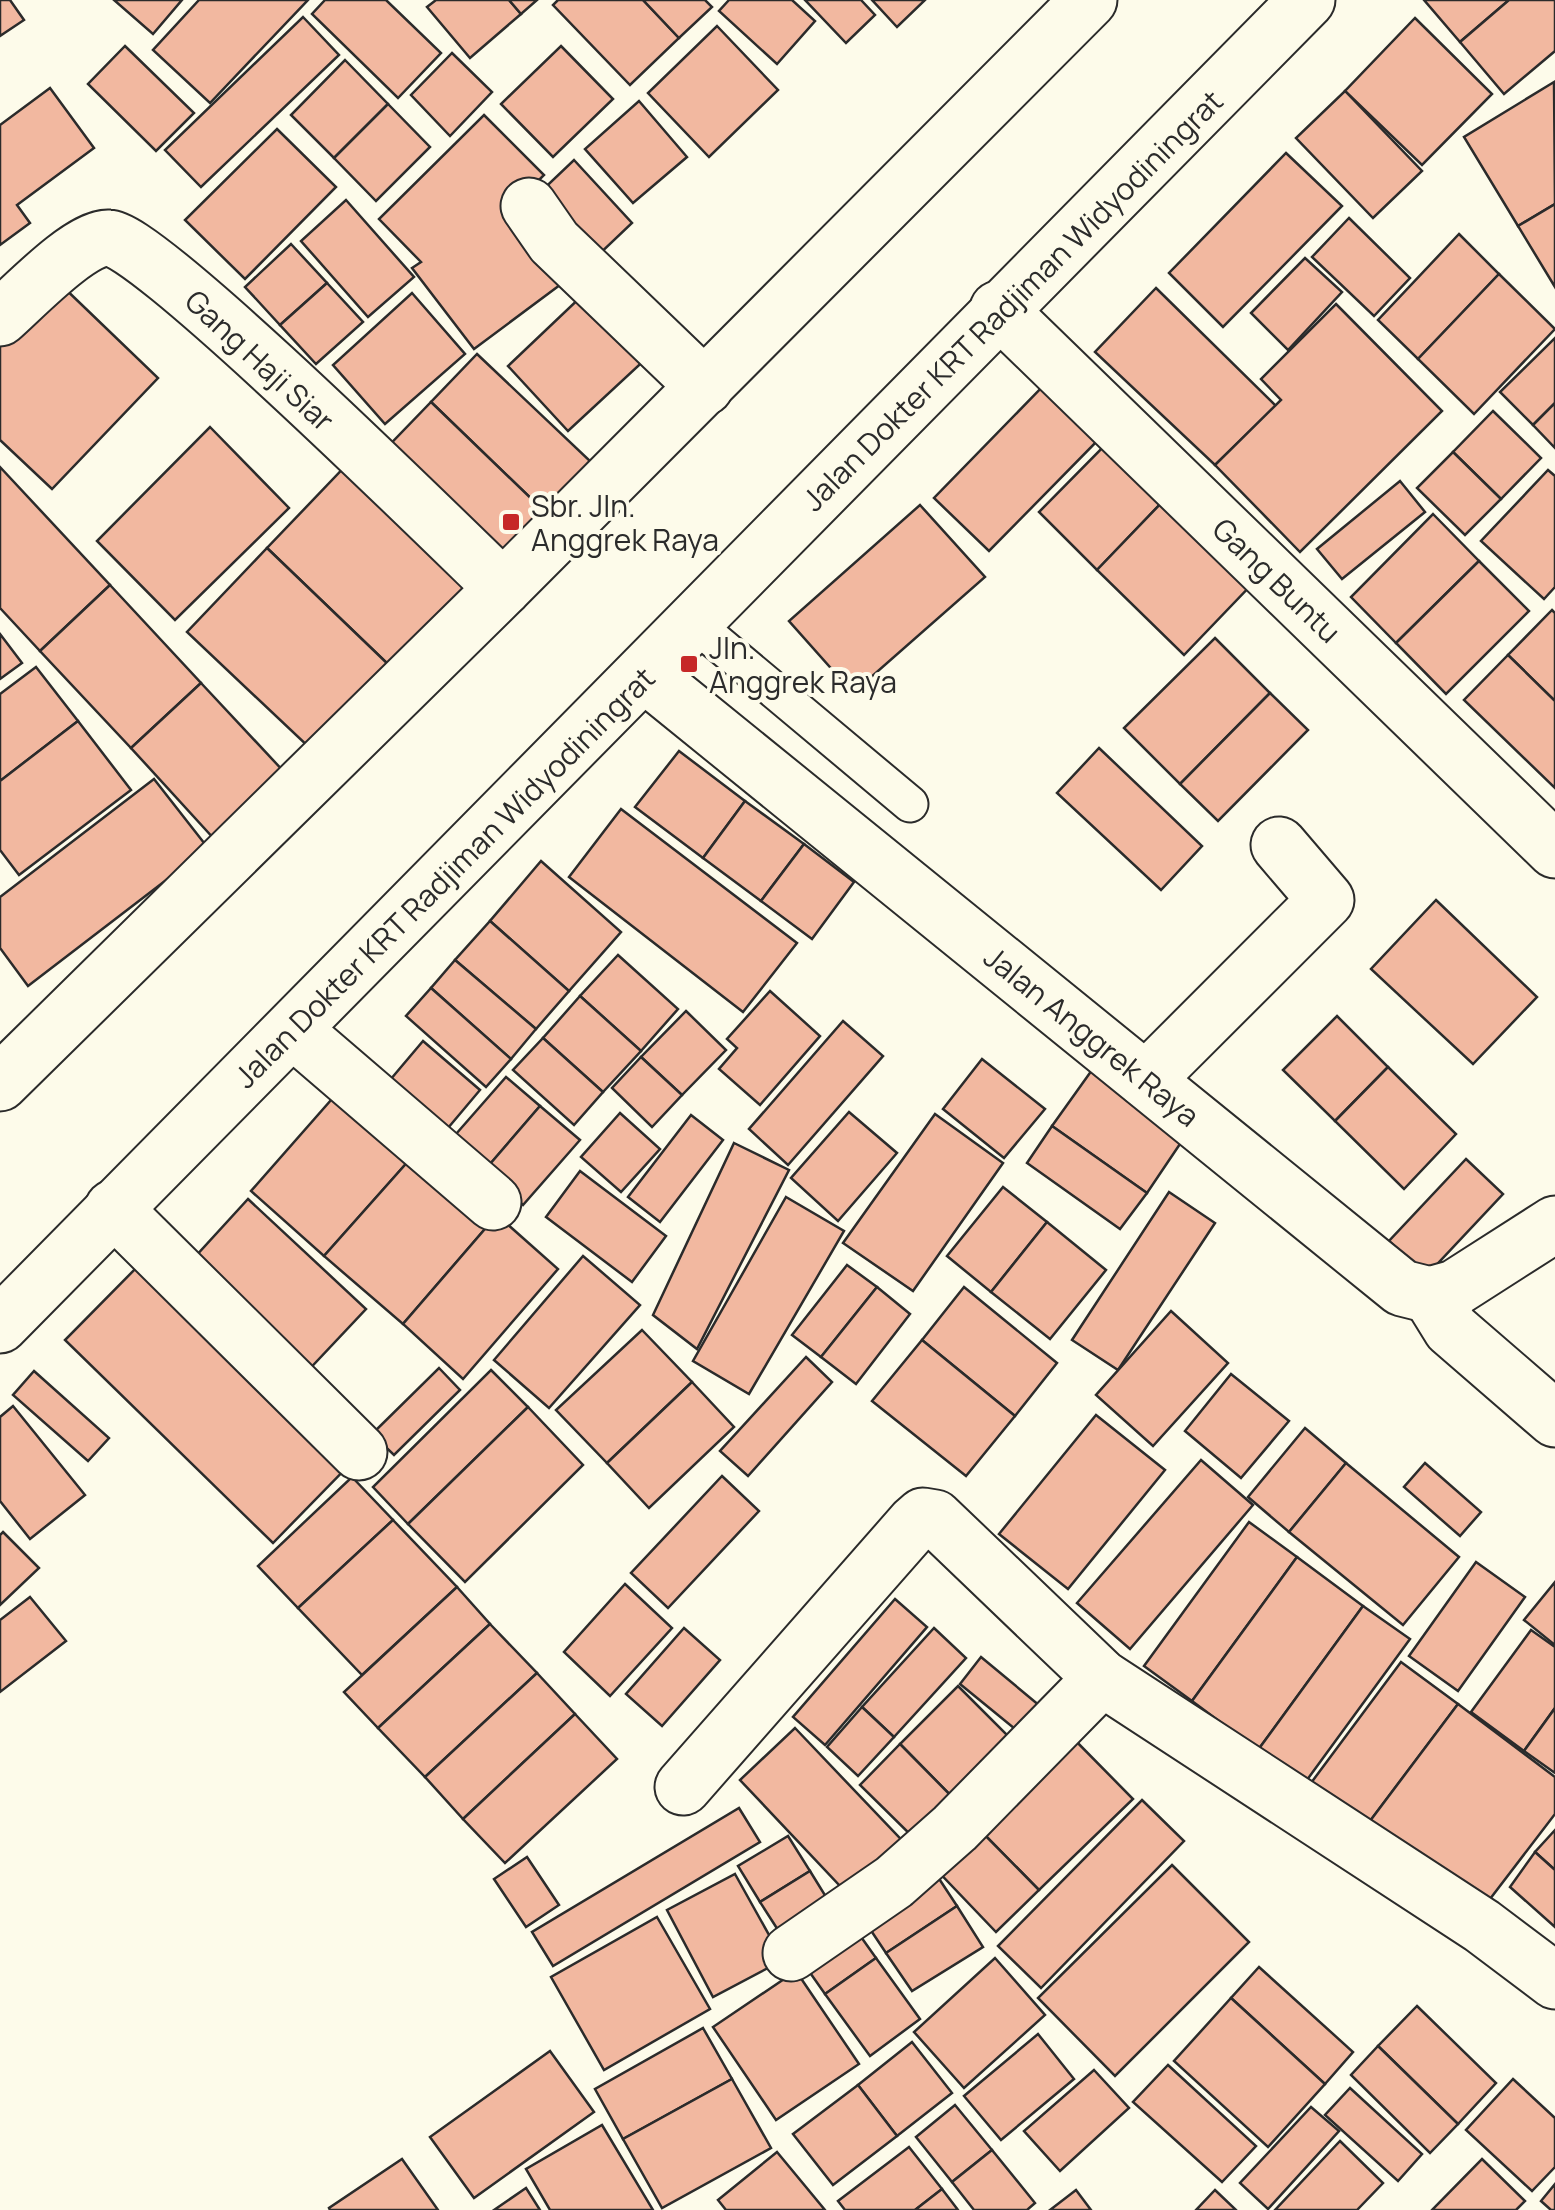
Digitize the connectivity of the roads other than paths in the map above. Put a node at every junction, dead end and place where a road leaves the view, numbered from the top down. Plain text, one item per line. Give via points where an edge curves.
1 (1089, 0) edge
2 (1308, 0) edge
3 (530, 206) dead end
4 (998, 309) junction
5 (0, 318) edge
6 (706, 387) junction
7 (503, 588) junction
8 (695, 624) junction
9 (646, 675) junction
10 (910, 804) dead end
11 (1279, 846) dead end
12 (1555, 850) edge
13 (294, 1031) junction
14 (1146, 1080) junction
15 (0, 1084) edge
16 (493, 1202) dead end
17 (112, 1208) junction
18 (1555, 1224) edge
19 (1430, 1295) junction
20 (0, 1326) edge
21 (1555, 1419) edge
22 (359, 1452) dead end
23 (1102, 1678) junction
24 (683, 1787) dead end
25 (791, 1953) dead end
26 (1555, 1980) edge

1 - 6 street
2 - 4 street, Jalan Dokter KRT Radjiman Widyodiningrat
3 - 6 street via 554,242
4 - 8 street, Jalan Dokter KRT Radjiman Widyodiningrat
4 - 12 street, Gang Buntu
5 - 7 street, Gang Haji Siar via 87,243 110,238 132,248 192,294
6 - 7 street
7 - 15 street
8 - 9 street, Jalan Dokter KRT Radjiman Widyodiningrat
8 - 10 lane
9 - 13 street, Jalan Dokter KRT Radjiman Widyodiningrat
9 - 14 street, Jalan Anggrek Raya
11 - 14 street via 1326,900
13 - 16 street
13 - 17 street, Jalan Dokter KRT Radjiman Widyodiningrat
14 - 19 street, Jalan Anggrek Raya via 1402,1288
17 - 20 street, Jalan Dokter KRT Radjiman Widyodiningrat
17 - 22 street
18 - 19 street via 1455,1288
19 - 21 street via 1451,1329
23 - 24 street via 935,1518 923,1516
23 - 25 street via 955,1828 882,1891
23 - 26 street

